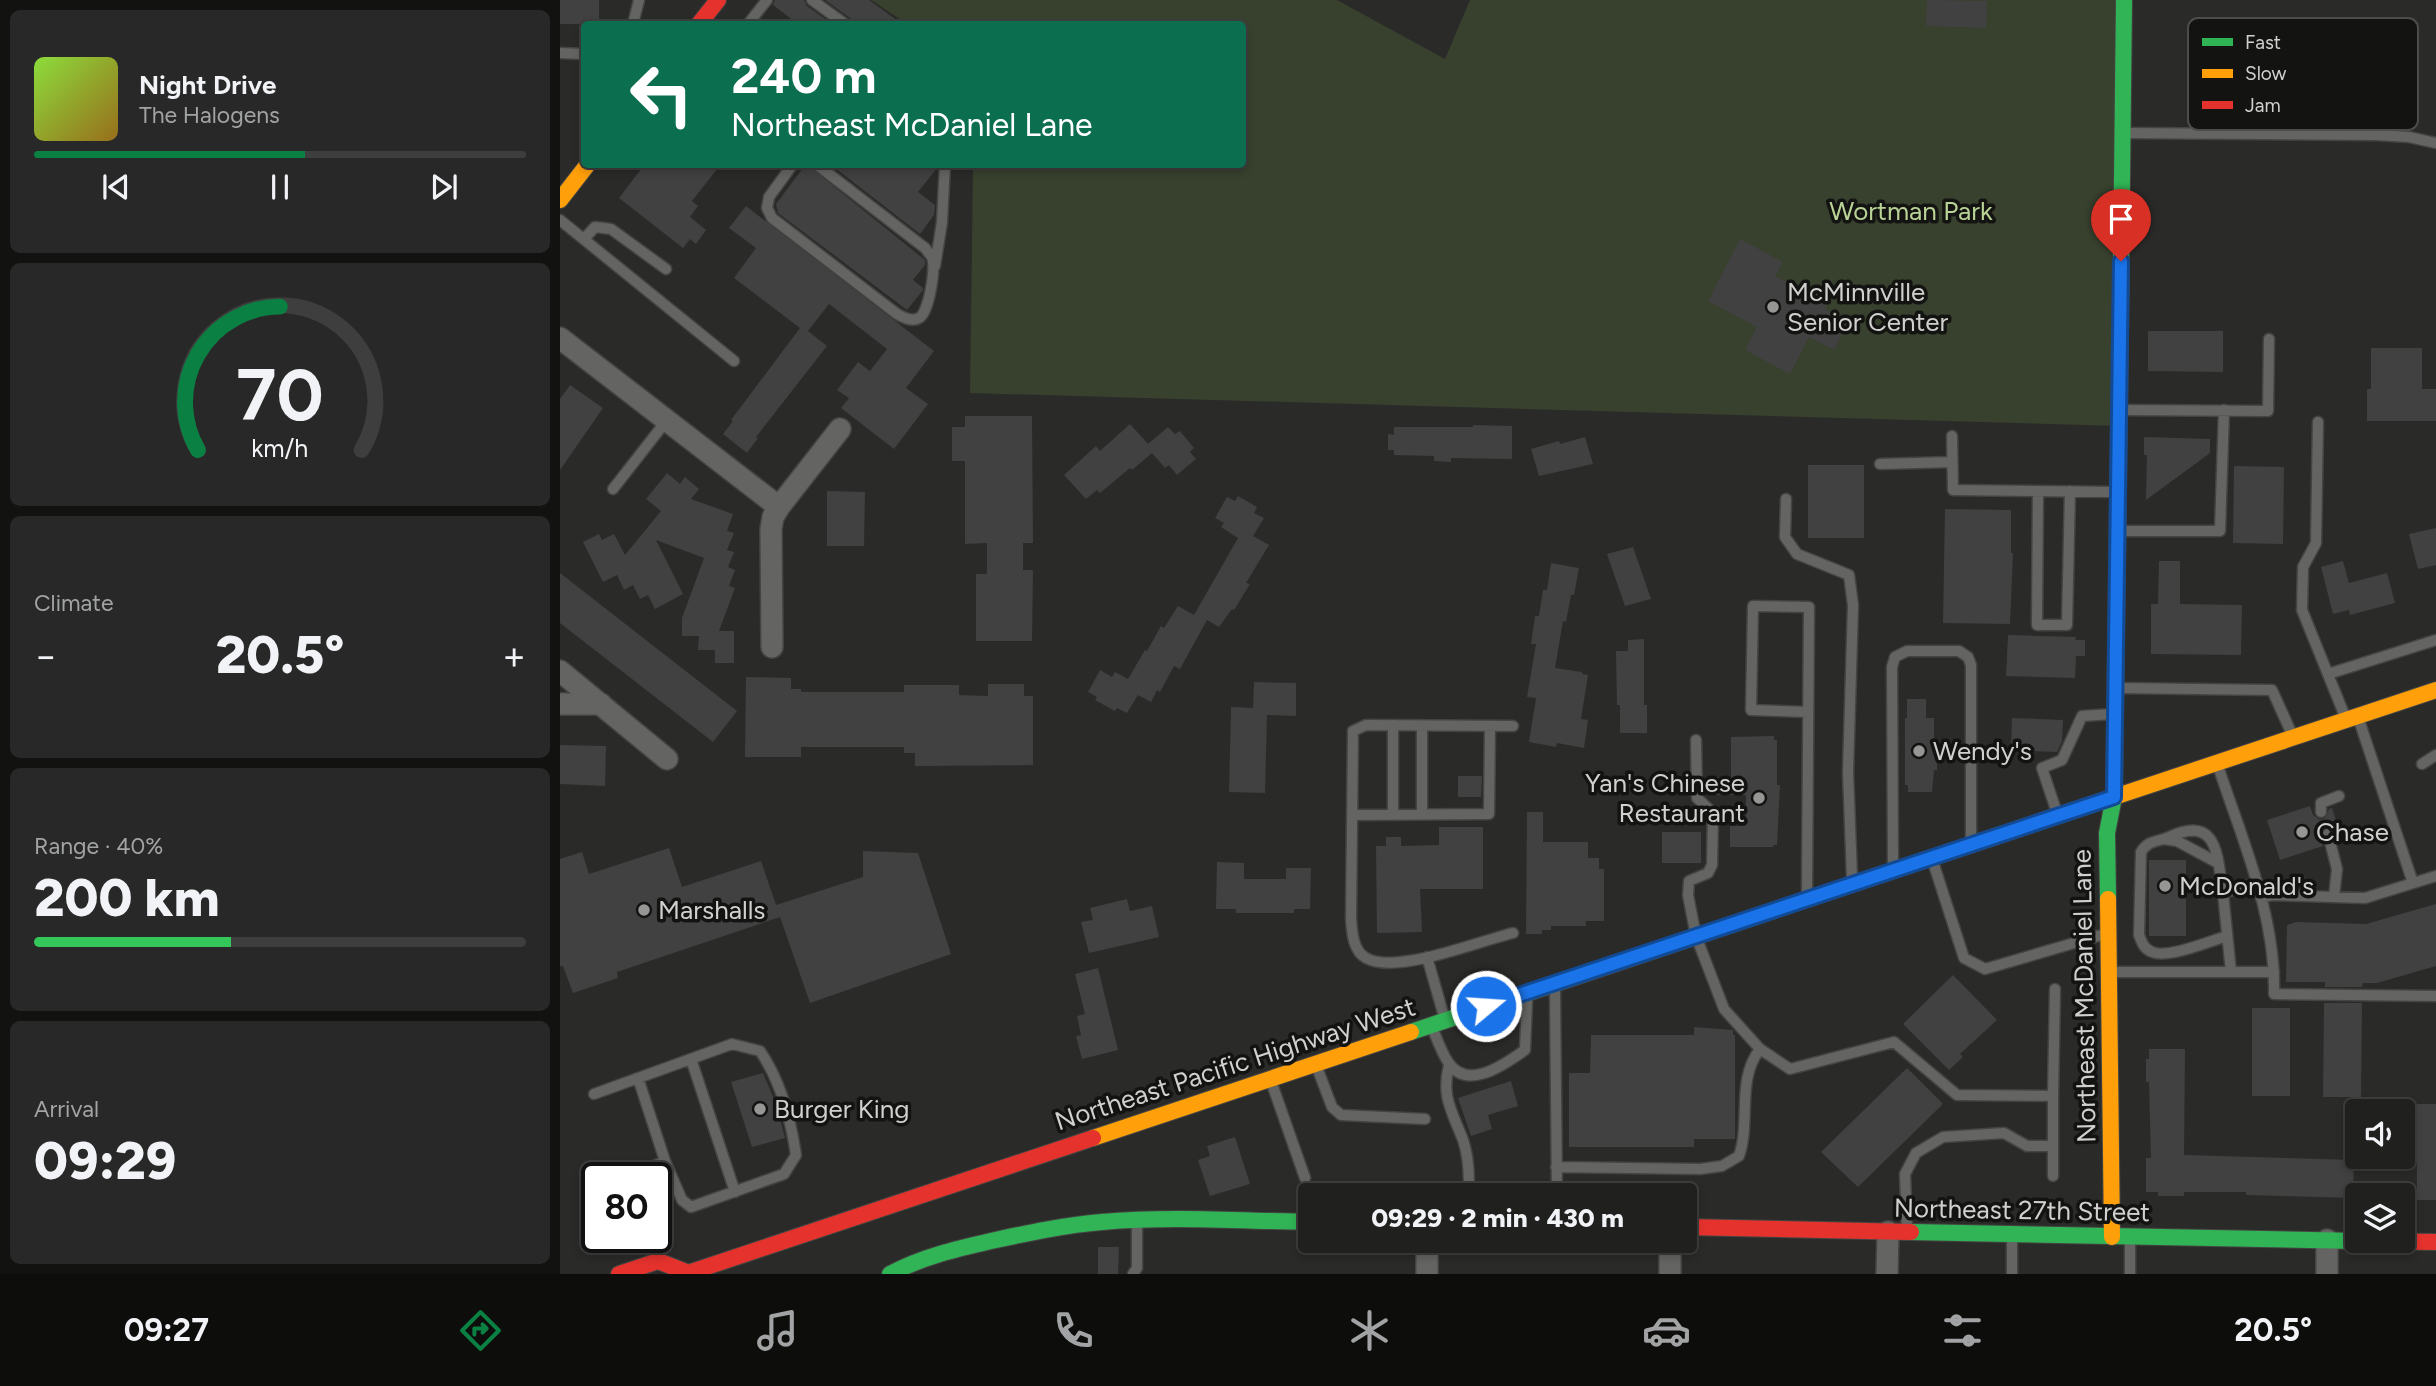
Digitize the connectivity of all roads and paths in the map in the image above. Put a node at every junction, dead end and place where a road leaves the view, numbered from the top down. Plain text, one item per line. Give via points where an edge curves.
1 (639, 0) edge
2 (718, 0) edge
3 (767, 0) edge
4 (812, 0) edge
5 (2124, 0) edge
6 (634, 21) edge
7 (701, 21) edge
8 (750, 21) edge
9 (841, 21) edge
10 (560, 53) edge
11 (581, 54) edge
12 (2122, 133) junction
13 (2436, 143) edge
14 (585, 168) edge
15 (790, 168) edge
16 (821, 168) edge
17 (945, 168) edge
18 (560, 200) edge
19 (560, 220) edge
20 (584, 239) junction
21 (666, 269) dead end
22 (933, 275) junction
23 (560, 338) edge
24 (2269, 339) dead end
25 (734, 361) dead end
26 (2120, 410) junction
27 (2224, 410) junction
28 (667, 420) junction
29 (2318, 422) dead end
30 (840, 429) dead end
31 (1952, 436) dead end
32 (1952, 462) junction
33 (1881, 464) dead end
34 (613, 489) dead end
35 (2038, 491) junction
36 (2070, 492) junction
37 (2119, 492) junction
38 (1786, 499) dead end
39 (779, 506) junction
40 (2118, 531) junction
41 (2436, 640) edge
42 (772, 647) dead end
43 (560, 671) edge
44 (2328, 674) junction
45 (2116, 688) junction
46 (2436, 690) edge
47 (560, 704) edge
48 (601, 705) junction
49 (1808, 712) junction
50 (2116, 714) junction
51 (2352, 718) junction
52 (1393, 725) junction
53 (1422, 726) junction
54 (1490, 726) junction
55 (1513, 726) dead end
56 (2293, 738) junction
57 (1696, 740) dead end
58 (2436, 755) edge
59 (667, 759) dead end
60 (2217, 763) junction
61 (2422, 764) dead end
62 (2339, 796) dead end
63 (2114, 797) junction
64 (2321, 812) dead end
65 (1393, 814) junction
66 (1422, 814) junction
67 (1352, 815) junction
68 (2057, 816) junction
69 (2328, 834) dead end
70 (2164, 839) junction
71 (1971, 844) junction
72 (1932, 858) junction
73 (2218, 863) junction
74 (1893, 871) junction
75 (2436, 876) edge
76 (2256, 883) junction
77 (2413, 883) junction
78 (1852, 884) junction
79 (2223, 893) junction
80 (2334, 897) junction
81 (2261, 898) junction
82 (1807, 899) junction
83 (1513, 933) dead end
84 (2108, 933) junction
85 (1696, 936) junction
86 (2227, 936) junction
87 (1427, 957) junction
88 (2109, 972) junction
89 (2231, 972) junction
90 (2274, 972) junction
91 (1555, 983) junction
92 (2054, 989) dead end
93 (1527, 993) junction
94 (2436, 996) edge
95 (1438, 1022) junction
96 (1760, 1049) junction
97 (691, 1059) junction
98 (1315, 1063) junction
99 (1449, 1065) junction
100 (638, 1078) junction
101 (1270, 1078) junction
102 (594, 1094) dead end
103 (2053, 1096) junction
104 (1425, 1119) dead end
105 (2053, 1146) junction
106 (665, 1161) joint
107 (1556, 1167) junction
108 (2053, 1176) dead end
109 (1306, 1178) dead end
110 (1469, 1183) edge
111 (1557, 1183) edge
112 (735, 1192) junction
113 (1137, 1221) junction
114 (1298, 1222) edge
115 (1697, 1227) edge
116 (1897, 1232) junction
117 (2012, 1234) junction
118 (2112, 1237) junction
119 (2130, 1237) junction
120 (2327, 1240) junction
121 (2345, 1241) edge
122 (2415, 1242) edge
123 (2436, 1242) edge
124 (1427, 1253) edge
125 (1670, 1253) edge
126 (1138, 1272) edge
127 (686, 1273) edge
128 (619, 1274) edge
129 (890, 1274) edge
130 (1427, 1274) edge
131 (1670, 1274) edge
132 (1887, 1274) edge
133 (2012, 1274) edge
134 (2130, 1274) edge
135 (2327, 1274) edge

1 - 6 lane
2 - 7 main road
3 - 8 lane
4 - 9 lane
5 - 12 main road, Northeast McDaniel Lane
10 - 11 lane
12 - 13 lane via 2389,136
12 - 26 main road, Northeast McDaniel Lane
14 - 18 main road
15 - 22 lane via 769,197 767,208 772,218 897,314 918,319 925,313
16 - 22 lane via 925,248 932,259
17 - 22 lane
19 - 20 lane
20 - 21 lane via 595,227 611,229
20 - 25 lane
23 - 28 street
24 - 27 lane via 2268,411
26 - 27 lane
26 - 37 main road, Northeast McDaniel Lane
27 - 40 lane via 2220,531
28 - 34 lane
28 - 39 street
29 - 44 lane via 2316,543 2303,567 2302,610
30 - 39 street
31 - 32 lane
32 - 33 lane
32 - 35 lane via 1953,490
35 - 36 lane
35 - 36 lane via 2038,625 2067,625
36 - 37 lane
37 - 40 main road, Northeast McDaniel Lane
38 - 78 lane via 1785,537 1797,554 1849,575 1853,605 1847,772
39 - 42 street via 771,529
40 - 45 main road, Northeast McDaniel Lane
41 - 44 lane
43 - 48 street
44 - 51 lane
45 - 50 main road, Northeast McDaniel Lane
45 - 56 lane via 2272,690
46 - 51 main road, Northeast Pacific Highway West
47 - 48 street
48 - 59 street
49 - 49 lane via 1809,607 1753,606 1751,710
49 - 82 lane
50 - 63 main road, Northeast McDaniel Lane
50 - 68 lane via 2082,716 2062,760 2042,768
51 - 56 main road, Northeast Pacific Highway West
51 - 77 lane
52 - 53 lane
52 - 65 lane
52 - 67 lane via 1366,725 1353,731
53 - 54 lane
53 - 66 lane
54 - 55 lane
54 - 66 lane via 1489,814
56 - 60 main road, Northeast Pacific Highway West
57 - 85 lane via 1697,798 1713,813 1712,865 1708,873 1689,881
58 - 61 lane
60 - 63 main road, Northeast Pacific Highway West
60 - 76 lane
62 - 64 lane via 2321,803
63 - 68 main road, Northeast Pacific Highway West
63 - 84 main road, Northeast McDaniel Lane via 2107,833
65 - 66 lane
65 - 67 lane
67 - 87 lane via 1352,939 1363,957 1380,963
68 - 71 main road, Northeast Pacific Highway West
69 - 80 lane via 2337,869
70 - 73 lane
70 - 73 lane via 2203,831 2214,845
70 - 86 lane via 2144,846 2141,852 2140,935 2144,947 2164,954
71 - 72 main road, Northeast Pacific Highway West
71 - 74 lane via 1971,665 1959,650 1907,651 1895,657 1892,667
72 - 74 main road, Northeast Pacific Highway West
72 - 84 lane via 1965,958 1985,969
73 - 79 lane
74 - 78 main road, Northeast Pacific Highway West
75 - 77 lane
76 - 79 lane
76 - 81 lane
77 - 80 lane via 2365,898
78 - 82 main road, Northeast Pacific Highway West
79 - 86 lane
80 - 81 lane
81 - 90 lane
82 - 85 main road, Northeast Pacific Highway West
83 - 87 lane
84 - 88 main road, Northeast McDaniel Lane
85 - 91 main road, Northeast Pacific Highway West
85 - 96 lane via 1724,1009
86 - 89 lane
87 - 95 lane
88 - 89 lane
88 - 118 main road, Northeast McDaniel Lane
89 - 90 lane
90 - 94 lane via 2274,994
91 - 93 main road, Northeast Pacific Highway West
91 - 107 lane
92 - 103 lane
93 - 95 main road, Northeast Pacific Highway West
93 - 99 lane via 1525,1050 1501,1067 1476,1076
95 - 98 main road, Northeast Pacific Highway West
95 - 99 lane
96 - 103 lane via 1790,1069 1894,1042 1957,1095
96 - 107 lane via 1746,1086 1745,1138 1739,1156 1721,1166 1700,1169
97 - 100 lane
97 - 112 lane
97 - 112 lane via 732,1044 760,1051 774,1077 796,1155 784,1174
98 - 101 main road, Northeast Pacific Highway West
98 - 104 lane via 1332,1107 1341,1115
99 - 110 lane via 1446,1093 1468,1158
100 - 102 lane
100 - 106 lane
101 - 109 lane
101 - 127 main road, Northeast Pacific Highway West
103 - 105 lane
105 - 108 lane
105 - 116 lane via 2027,1146 2004,1133 1944,1137 1916,1153 1905,1174
106 - 112 lane via 682,1200 691,1207
107 - 111 lane
113 - 114 main road
113 - 126 lane
113 - 129 main road via 1041,1229 926,1258
115 - 116 main road, Northeast 27th Street
116 - 117 main road, Northeast 27th Street
116 - 132 street
117 - 118 main road, Northeast 27th Street
117 - 133 lane
118 - 119 main road, Northeast 27th Street
119 - 120 main road, Northeast 27th Street
119 - 134 lane
120 - 121 main road, Northeast 27th Street
120 - 135 street
122 - 123 main road
124 - 130 street
125 - 131 street
127 - 128 main road, Northeast Pacific Highway West via 658,1261

